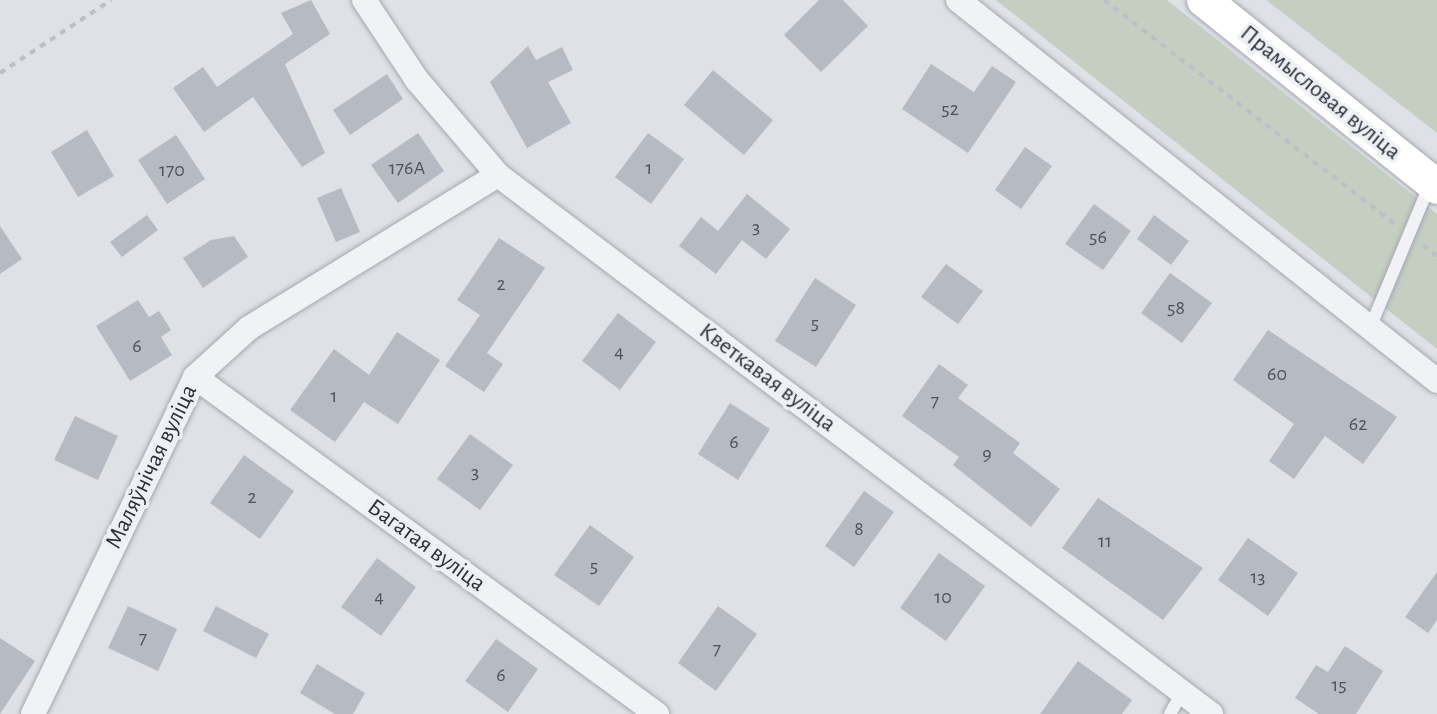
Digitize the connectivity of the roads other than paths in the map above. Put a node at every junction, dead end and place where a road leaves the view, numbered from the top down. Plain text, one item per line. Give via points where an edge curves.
1 (364, 0) edge
2 (958, 0) edge
3 (1204, 0) edge
4 (498, 175) junction
5 (1434, 184) edge
6 (1370, 328) junction
7 (195, 377) junction
8 (1437, 381) edge
9 (1182, 692) junction
10 (33, 714) edge
11 (657, 714) edge
12 (1170, 714) edge
13 (1211, 714) edge

1 - 4 street, Кветкавая вуліца via 417,80
2 - 6 street
3 - 5 main road, Прамысловая вуліца
4 - 7 street, Маляўнічая вуліца via 249,328
4 - 9 street, Кветкавая вуліца
5 - 6 lane
6 - 8 street
7 - 10 street, Маляўнічая вуліца
7 - 11 street, Багатая вуліца
9 - 12 lane
9 - 13 street, Кветкавая вуліца

